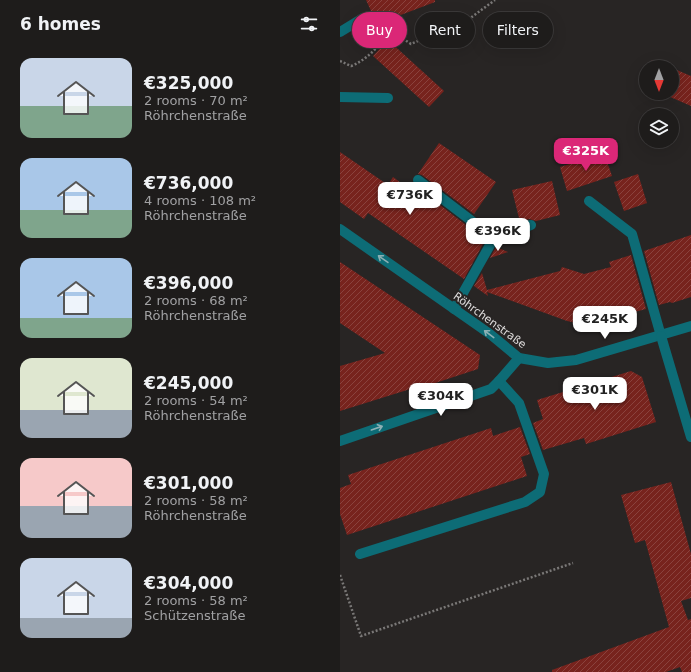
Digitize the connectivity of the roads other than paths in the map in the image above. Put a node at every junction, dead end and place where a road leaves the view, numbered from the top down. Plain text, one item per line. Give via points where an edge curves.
1 (352, 25) edge
2 (340, 32) edge
3 (340, 97) edge
4 (388, 98) dead end
5 (418, 180) dead end
6 (589, 201) dead end
7 (531, 225) dead end
8 (340, 229) edge
9 (494, 238) junction
10 (454, 309) junction
11 (691, 326) edge
12 (661, 336) junction
13 (519, 358) junction
14 (499, 381) junction
15 (691, 437) edge
16 (340, 441) edge
17 (360, 554) dead end

1 - 2 street
3 - 4 street
5 - 9 street
6 - 12 street via 632,234
7 - 9 street
10 -> 8 street, Röhrchenstraße
9 - 10 street
13 -> 10 street, Röhrchenstraße
11 - 12 street, Röhrchenstraße
12 - 13 street, Röhrchenstraße via 576,360 548,363
12 - 15 street
13 - 14 street
16 -> 14 street via 491,388
14 - 17 street via 519,403 544,474 540,492 525,502

